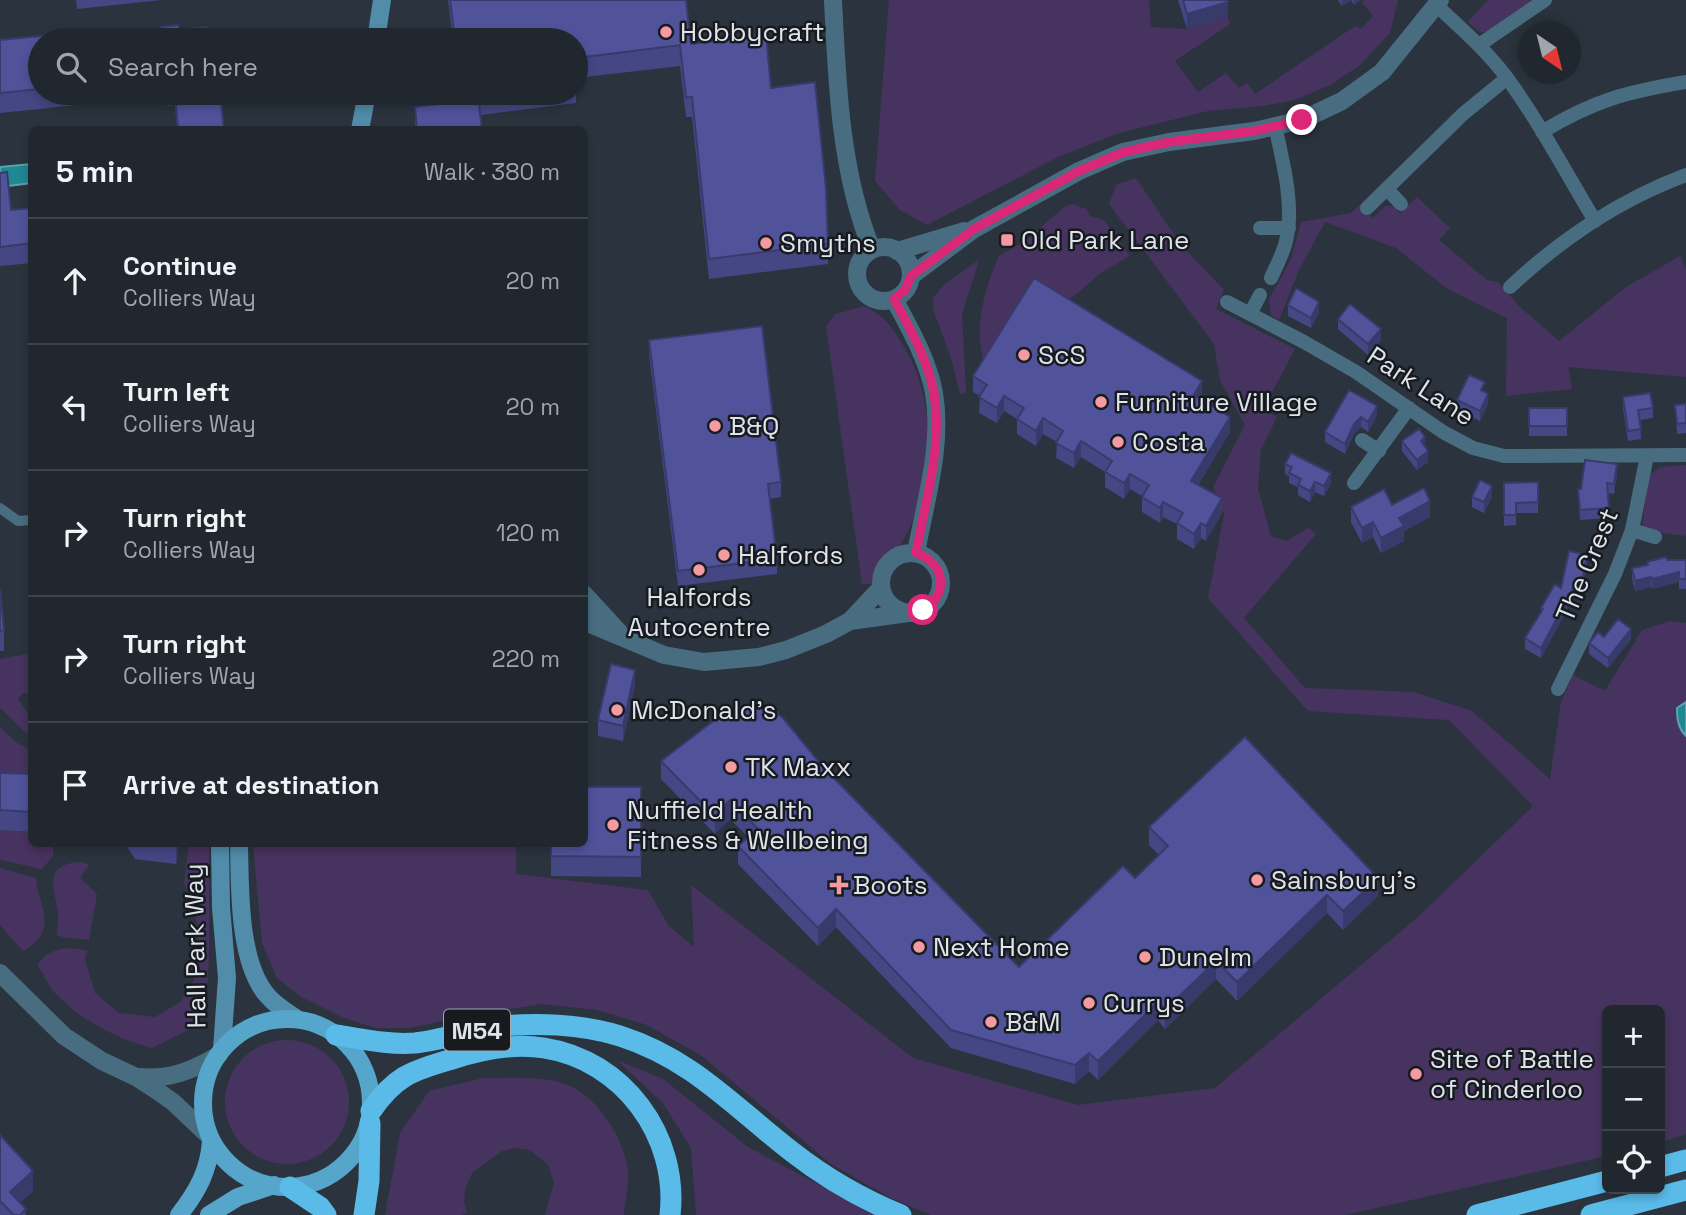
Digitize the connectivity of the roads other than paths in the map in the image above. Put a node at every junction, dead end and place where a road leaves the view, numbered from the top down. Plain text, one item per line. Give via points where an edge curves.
1 (382, 0) edge
2 (833, 0) edge
3 (1545, 0) edge
4 (1438, 2) edge
5 (378, 28) edge
6 (1479, 45) junction
7 (1507, 78) junction
8 (1686, 82) edge
9 (365, 105) edge
10 (361, 126) edge
11 (1275, 126) junction
12 (1542, 132) junction
13 (1686, 175) edge
14 (1387, 190) junction
15 (1401, 204) dead end
16 (1367, 208) dead end
17 (1595, 221) junction
18 (1259, 228) dead end
19 (1289, 228) junction
20 (974, 229) junction
21 (872, 250) junction
22 (897, 251) junction
23 (911, 276) junction
24 (1271, 278) dead end
25 (1510, 287) dead end
26 (1260, 296) dead end
27 (894, 299) junction
28 (1227, 302) dead end
29 (1250, 314) junction
30 (1409, 408) junction
31 (1362, 440) dead end
32 (1379, 451) junction
33 (1686, 455) edge
34 (1647, 456) junction
35 (1354, 483) dead end
36 (0, 508) edge
37 (28, 520) edge
38 (1632, 530) junction
39 (1654, 537) dead end
40 (916, 553) junction
41 (881, 587) junction
42 (588, 598) edge
43 (908, 613) junction
44 (850, 621) junction
45 (588, 622) edge
46 (623, 638) junction
47 (1558, 689) dead end
48 (220, 847) edge
49 (239, 847) edge
50 (0, 973) edge
51 (296, 1018) junction
52 (336, 1035) junction
53 (220, 1052) junction
54 (136, 1077) junction
55 (370, 1117) junction
56 (210, 1139) junction
57 (1686, 1160) edge
58 (1665, 1166) edge
59 (1602, 1182) edge
60 (282, 1186) junction
61 (1686, 1190) edge
62 (179, 1215) edge
63 (209, 1215) edge
64 (326, 1215) edge
65 (364, 1215) edge
66 (670, 1215) edge
67 (901, 1215) edge
68 (1478, 1215) edge
69 (1591, 1215) edge

1 - 5 main road
2 - 21 street via 847,159
3 - 6 street
4 - 6 street
4 - 11 street via 1382,72 1342,101 1302,120
6 - 7 street
7 - 12 street
7 - 14 street via 1463,114
8 - 12 street via 1607,99
9 - 10 main road
11 - 19 street
11 - 20 street via 1124,152 1079,171
12 - 17 street
13 - 17 street
14 - 15 street
14 - 16 street
17 - 25 street
18 - 19 street
19 - 24 street
20 - 22 street
20 - 23 street
21 - 22 street via 885,247
21 - 27 street via 859,262 859,286 878,301
22 - 23 street via 908,261
23 - 27 street
26 - 29 street
27 - 40 street via 924,359 934,394 934,458
28 - 29 street, Park Lane
29 - 30 street, Park Lane via 1356,372
30 - 32 street
30 - 34 street, Park Lane via 1473,449 1504,456
31 - 32 street
32 - 35 street
33 - 34 street, Park Lane
34 - 38 street, The Crest
36 - 37 street via 18,521
38 - 39 street
38 - 47 street, The Crest
40 - 41 street via 890,562
40 - 43 street via 938,570 940,589 930,606
41 - 43 street via 890,605
41 - 44 street
42 - 46 street
43 - 44 street
44 - 46 street via 786,650 705,662 664,655
45 - 46 street
48 - 53 main road, Hall Park Way via 227,978
49 - 51 main road, Hall Park Way via 240,905 251,968 267,996
50 - 54 street via 64,1036
51 - 52 main road
51 - 53 main road via 261,1022
52 - 55 main road via 353,1052 367,1077
52 - 67 highway, M54 via 389,1044 418,1043 528,1024 618,1035 658,1050 694,1071 794,1154 841,1185
53 - 54 street via 178,1075
53 - 56 main road via 204,1098
54 - 56 street via 173,1102
55 - 60 main road via 364,1140 344,1165 325,1177
55 - 65 highway
55 - 66 highway, M54 via 394,1082 430,1065 507,1047 573,1055 598,1067 629,1092 646,1114 667,1158
56 - 60 main road via 230,1164 249,1178
56 - 62 main road via 203,1179
57 - 58 highway
59 - 68 highway
60 - 63 main road via 238,1197
60 - 64 highway via 312,1201
61 - 69 highway

